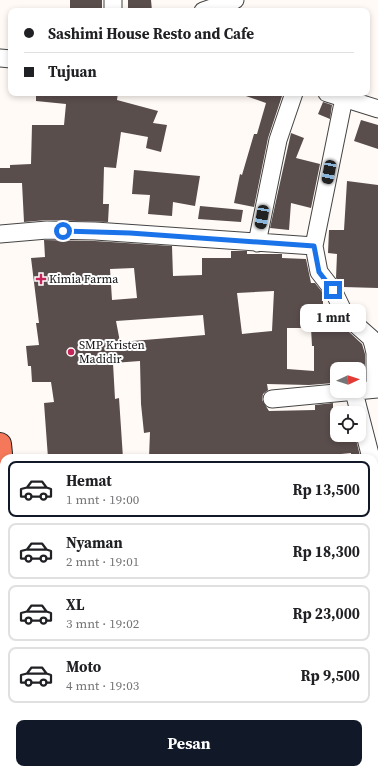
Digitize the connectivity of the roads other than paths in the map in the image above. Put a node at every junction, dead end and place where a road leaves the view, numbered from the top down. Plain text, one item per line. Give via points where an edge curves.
1 (235, 0) edge
2 (212, 8) edge
3 (293, 96) edge
4 (337, 96) edge
5 (344, 98) junction
6 (378, 109) edge
7 (0, 234) edge
8 (257, 243) junction
9 (314, 246) junction
10 (376, 389) edge
11 (366, 390) edge
12 (330, 394) edge
13 (356, 398) edge
14 (272, 399) dead end
15 (0, 444) edge
16 (1, 454) edge
17 (370, 454) edge

1 - 2 street
3 - 8 street via 278,140
4 - 5 street
5 - 6 street
5 - 9 street
7 - 8 street via 47,230 95,231
8 - 9 street
9 - 10 street via 319,272 333,290 345,315 371,338 375,353
10 - 11 street
12 - 14 street
13 - 17 street
15 - 16 highway

